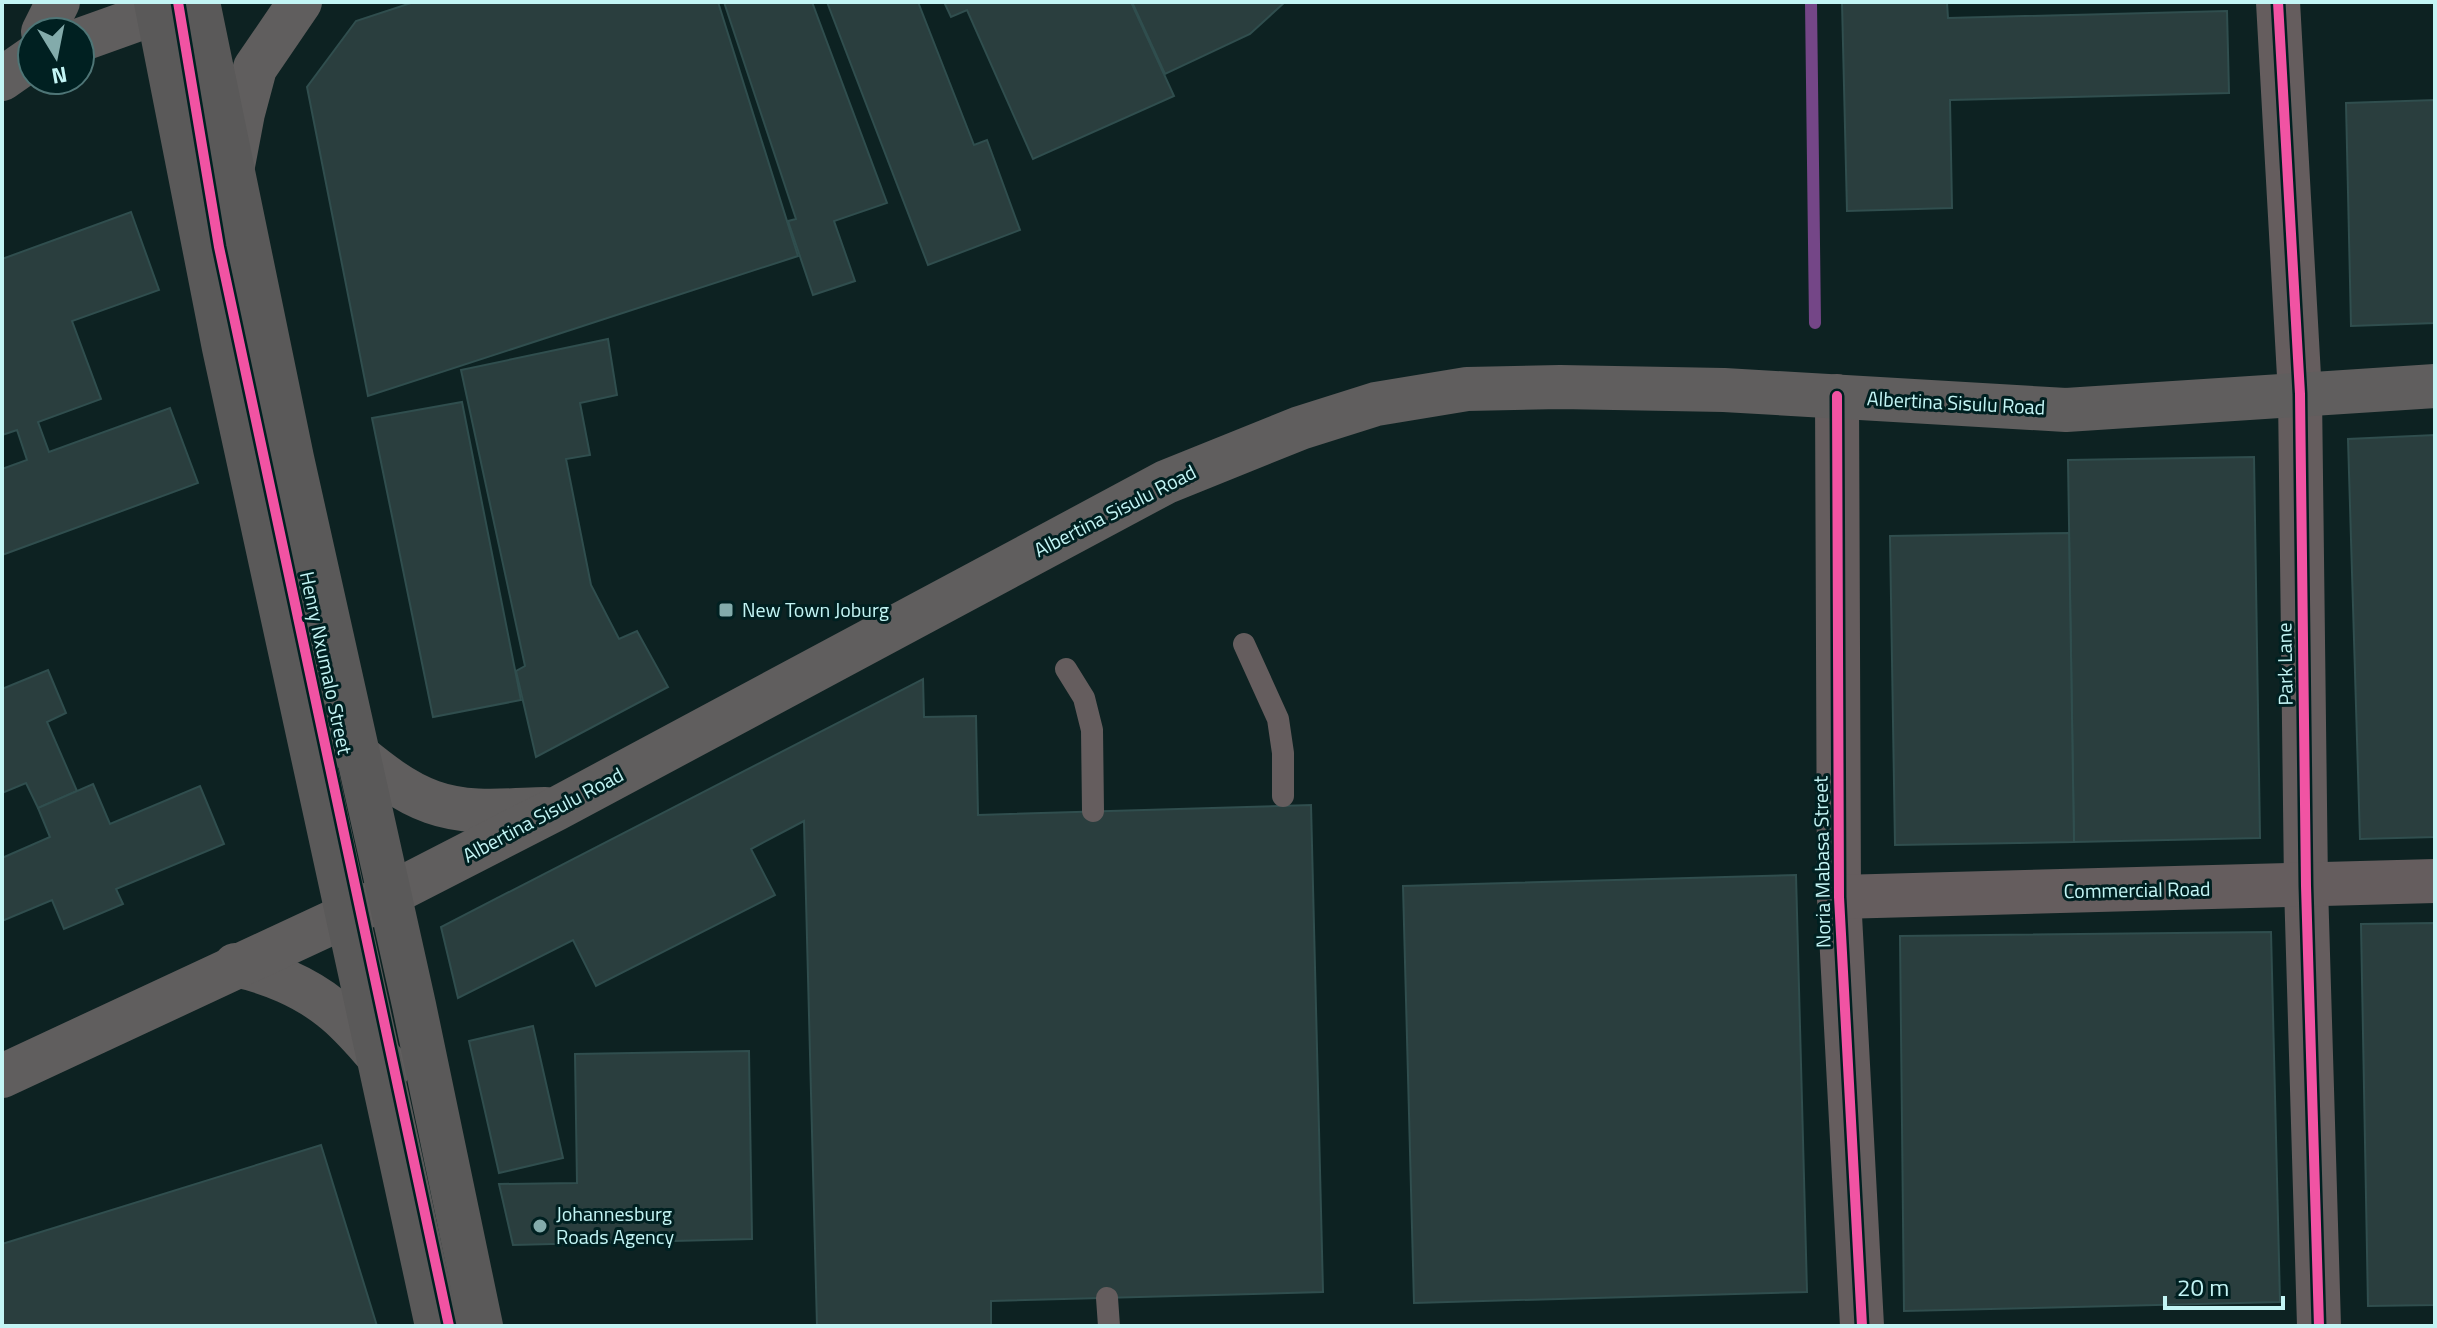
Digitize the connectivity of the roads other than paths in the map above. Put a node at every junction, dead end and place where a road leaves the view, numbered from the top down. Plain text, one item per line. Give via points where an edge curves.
1 (300, 2) edge
2 (2278, 2) edge
3 (179, 3) edge
4 (96, 34) edge
5 (219, 247) junction
6 (2435, 386) edge
7 (2300, 394) junction
8 (1837, 396) junction
9 (1244, 644) dead end
10 (1066, 669) dead end
11 (321, 725) junction
12 (1283, 796) dead end
13 (556, 809) junction
14 (1093, 811) dead end
15 (2435, 881) edge
16 (2306, 886) junction
17 (1839, 897) junction
18 (361, 909) junction
19 (235, 965) junction
20 (2, 1076) edge
21 (396, 1076) junction
22 (1107, 1298) dead end
23 (1861, 1313) edge
24 (437, 1326) edge
25 (449, 1326) edge
26 (481, 1326) edge
27 (1109, 1326) edge
28 (2319, 1326) edge

1 - 5 main road via 255,68
2 - 7 street, Park Lane
3 - 4 main road
3 - 5 street, Henry Nxumalo Street
3 - 24 highway, bridge via 224,348
3 - 26 highway, bridge via 292,458
5 - 11 street, Henry Nxumalo Street
6 - 7 main road, Albertina Sisulu Road
7 - 8 main road, Albertina Sisulu Road via 2066,410
7 - 16 street, Park Lane
8 - 13 main road, Albertina Sisulu Road via 1694,389 1467,389 1376,404 1300,428 1166,482
8 - 17 street, Noria Mabasa Street
9 - 12 lane via 1278,719
10 - 14 lane via 1084,698 1092,730
11 - 13 main road via 383,775 431,802 472,810
11 - 18 street, Henry Nxumalo Street
13 - 18 main road, Albertina Sisulu Road
15 - 16 street, Commercial Road
16 - 17 street, Commercial Road
16 - 28 street, Park Lane
17 - 23 street, Noria Mabasa Street
18 - 19 main road, Albertina Sisulu Road
18 - 21 street, Henry Nxumalo Street
19 - 20 main road, Albertina Sisulu Road
19 - 21 main road via 290,983 333,1009
21 - 25 street, Henry Nxumalo Street
22 - 27 lane

